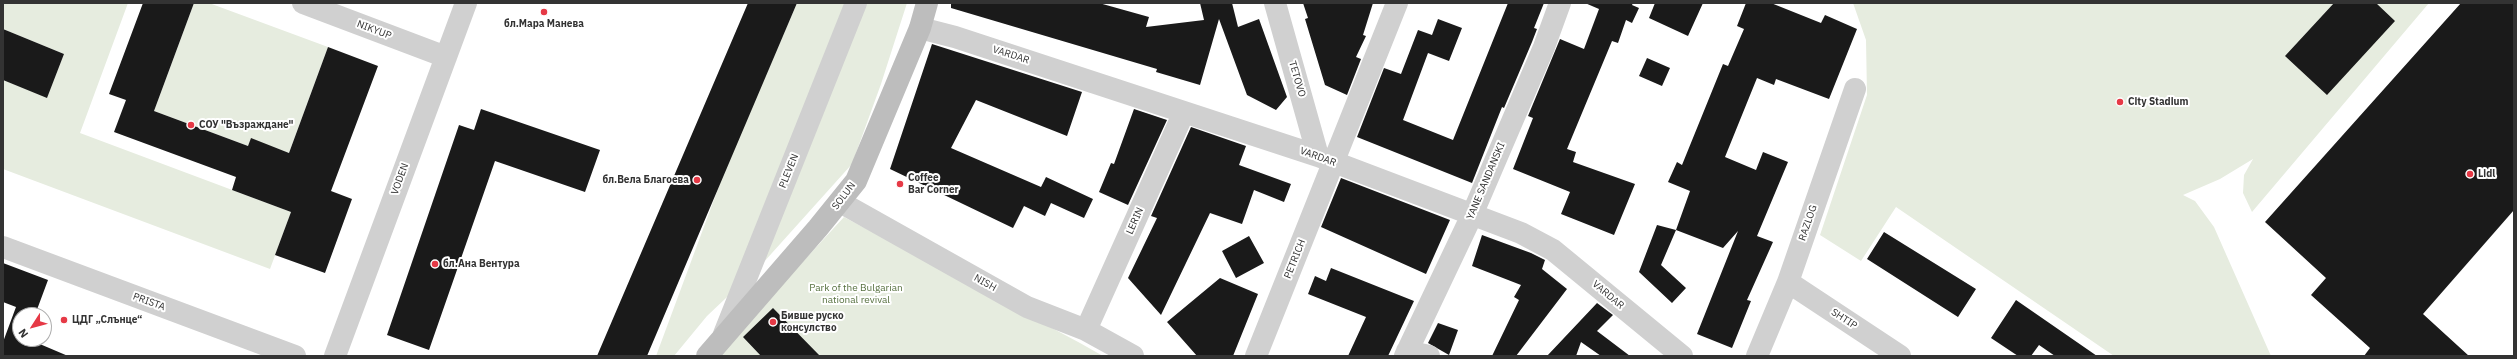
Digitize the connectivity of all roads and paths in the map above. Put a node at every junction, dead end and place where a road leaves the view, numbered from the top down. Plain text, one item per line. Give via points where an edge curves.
1 (303, 3) edge
2 (466, 3) edge
3 (856, 3) edge
4 (927, 3) edge
5 (1275, 3) edge
6 (1397, 3) edge
7 (1560, 3) edge
8 (920, 28) junction
9 (446, 57) junction
10 (1855, 89) dead end
11 (1184, 112) junction
12 (1326, 159) junction
13 (840, 202) junction
14 (1472, 215) junction
15 (3, 247) edge
16 (1788, 282) junction
17 (1086, 330) junction
18 (722, 339) junction
19 (1406, 354) edge
20 (296, 356) edge
21 (335, 356) edge
22 (707, 356) edge
23 (1133, 356) edge
24 (1256, 356) edge
25 (1429, 356) edge
26 (1682, 356) edge
27 (1757, 356) edge
28 (1900, 356) edge

1 - 9 street, NIKYUP
2 - 9 street, VODEN
3 - 18 street, PLEVEN
4 - 8 street, SOLUN
5 - 12 street, TETOVO
6 - 12 street, PETRICH
7 - 14 street, YANE SANDANSKI via 1544,47
8 - 11 street, VARDAR via 955,37
8 - 13 street, SOLUN via 867,158 856,181
9 - 21 street, VODEN
10 - 16 street, RAZLOG
11 - 12 street, VARDAR
11 - 17 street, LERIN
12 - 14 street, VARDAR
12 - 24 street, PETRICH
13 - 17 street, NISH via 1027,307
13 - 18 street, SOLUN
14 - 19 street, YANE SANDANSKI
14 - 26 street, VARDAR via 1553,250
15 - 20 street, PRISTA
16 - 27 street, RAZLOG
16 - 28 street, SHTIP
17 - 23 street, NISH
18 - 22 street, SOLUN
19 - 25 street

